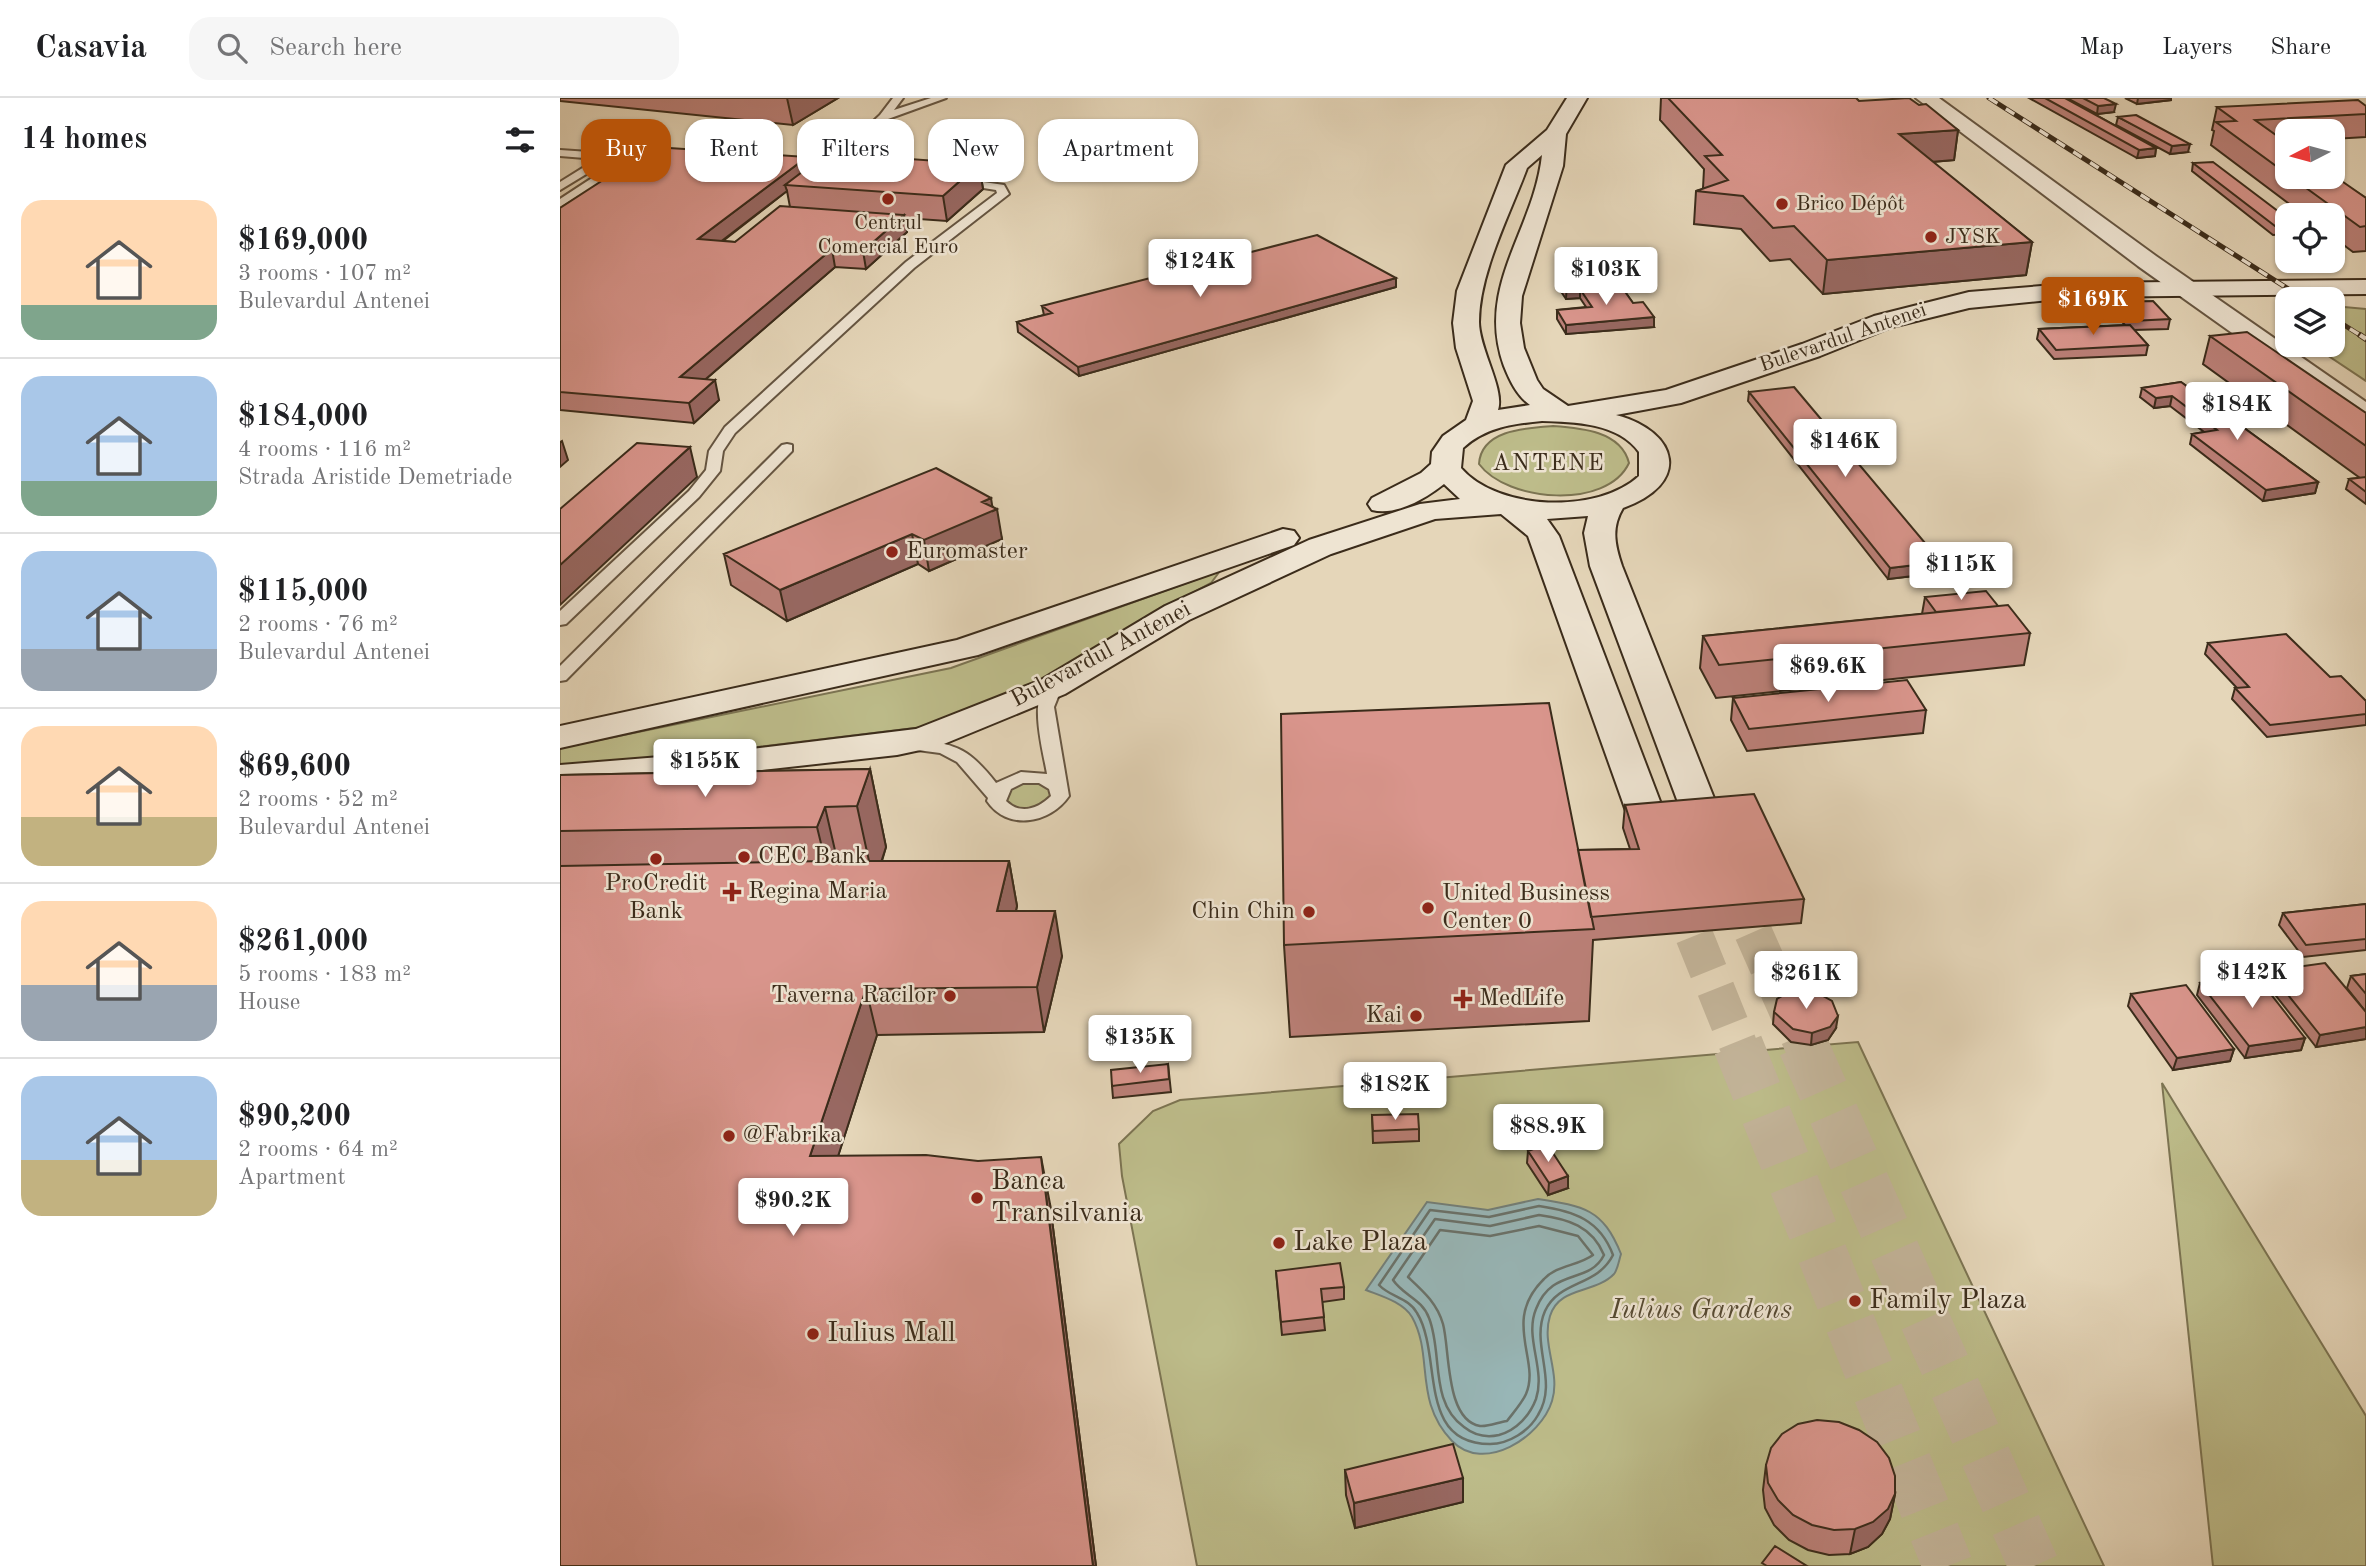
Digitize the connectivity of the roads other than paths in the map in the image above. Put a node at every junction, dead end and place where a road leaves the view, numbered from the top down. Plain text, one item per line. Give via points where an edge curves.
1 (898, 98) edge
2 (941, 98) edge
3 (1577, 98) edge
4 (1926, 98) edge
5 (884, 117) joint
6 (1555, 134) junction
7 (560, 153) edge
8 (581, 155) edge
9 (581, 173) edge
10 (597, 182) edge
11 (963, 182) edge
12 (560, 187) edge
13 (560, 204) edge
14 (2366, 287) edge
15 (2185, 288) junction
16 (1671, 397) junction
17 (1565, 414) junction
18 (2366, 415) edge
19 (1478, 425) junction
20 (1649, 444) junction
21 (787, 448) dead end
22 (1445, 466) junction
23 (1611, 503) junction
24 (1508, 506) junction
25 (560, 620) edge
26 (560, 676) edge
27 (1053, 687) junction
28 (560, 737) edge
29 (897, 744) junction
30 (560, 776) edge
31 (1058, 786) junction
32 (996, 796) junction
33 (1704, 821) edge
34 (1650, 825) edge

1 - 5 lane
2 - 5 lane
3 - 6 street
4 - 15 street
6 - 17 street via 1552,166 1509,296 1507,323 1511,348 1532,395
6 - 19 street via 1517,164 1469,291 1469,348 1487,401
7 - 8 lane
9 - 12 lane
10 - 13 lane
11 - 25 lane via 1000,187 1003,194 910,265 730,430 716,451 713,471 694,494
14 - 15 street, Bulevardul Antenei
15 - 16 street, Bulevardul Antenei via 2041,293 1939,306 1883,321
15 - 18 street
16 - 17 street, Bulevardul Antenei
16 - 20 street
17 - 19 street via 1507,416
17 - 20 street via 1617,425
19 - 22 street via 1451,443
20 - 23 street via 1658,460 1654,477 1638,492
21 - 26 lane
22 - 24 street via 1464,489
22 - 28 street, Bulevardul Antenei via 1412,493 966,649
23 - 24 street via 1562,511
23 - 33 street via 1600,519 1599,541 1606,566
24 - 27 street, Bulevardul Antenei via 1431,510 1321,547 1177,613
24 - 34 street via 1543,536
27 - 29 street, Bulevardul Antenei via 955,728
27 - 31 lane via 1045,707
29 - 30 street, Bulevardul Antenei
29 - 32 lane via 958,751
31 - 32 lane via 1045,778 1024,777 1006,784
31 - 32 lane via 1056,801 1035,813 1009,812 998,806

